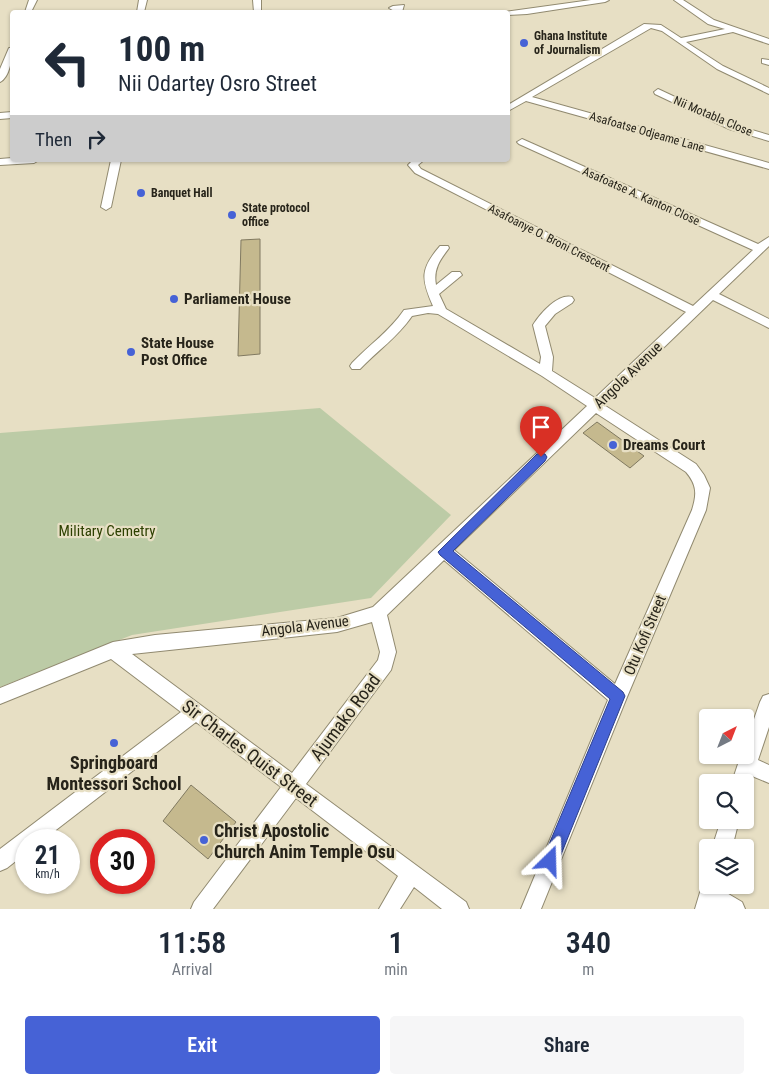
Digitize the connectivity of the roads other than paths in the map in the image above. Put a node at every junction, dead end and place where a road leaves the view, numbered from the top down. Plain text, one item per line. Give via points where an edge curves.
1 (605, 0) edge
2 (678, 0) edge
3 (530, 9) junction
4 (510, 13) edge
5 (510, 21) edge
6 (733, 30) junction
7 (679, 41) junction
8 (769, 42) edge
9 (10, 55) edge
10 (1, 77) edge
11 (769, 91) edge
12 (658, 92) dead end
13 (525, 98) junction
14 (510, 104) edge
15 (769, 138) edge
16 (522, 142) dead end
17 (116, 162) edge
18 (417, 162) edge
19 (769, 166) edge
20 (106, 207) dead end
21 (769, 240) edge
22 (444, 248) dead end
23 (760, 249) junction
24 (456, 274) dead end
25 (433, 294) junction
26 (712, 295) junction
27 (568, 300) dead end
28 (441, 310) junction
29 (694, 311) junction
30 (769, 324) edge
31 (356, 366) dead end
32 (546, 373) junction
33 (596, 405) junction
34 (445, 552) junction
35 (378, 614) junction
36 (114, 650) junction
37 (0, 696) edge
38 (618, 696) junction
39 (769, 702) edge
40 (195, 712) junction
41 (754, 742) edge
42 (746, 764) joint
43 (743, 774) edge
44 (769, 774) edge
45 (293, 785) junction
46 (0, 861) edge
47 (411, 873) junction
48 (709, 896) edge
49 (201, 909) edge
50 (389, 909) edge
51 (459, 909) edge
52 (530, 909) edge
53 (735, 909) edge

1 - 3 street
2 - 6 street via 707,20
3 - 4 street
3 - 5 street
6 - 7 street
6 - 8 street
7 - 11 street via 711,64
7 - 13 street via 660,26 646,26
9 - 10 street
12 - 15 street, Nii Motabla Close via 732,127
13 - 14 street
13 - 19 street, Asafoatse Odjeame Lane
16 - 23 street, Asafoatse A. Kanton Close
17 - 20 street
18 - 29 street, Asafoanye O. Broni Crescent via 413,166 418,172
21 - 23 street, Angola Avenue
22 - 25 street via 433,259 430,268
23 - 26 street, Angola Avenue
24 - 25 street
25 - 28 street
26 - 29 street, Angola Avenue
26 - 30 street
27 - 32 street via 550,310 539,325 547,357
28 - 31 street via 408,313 398,328
28 - 32 street, Otu Kofi Street
29 - 33 street, Angola Avenue
32 - 33 street, Otu Kofi Street
33 - 34 street, Angola Avenue
33 - 38 street, Otu Kofi Street via 691,468 702,481 704,494
34 - 35 street, Angola Avenue
34 - 38 street
35 - 36 street, Angola Avenue via 337,624 156,642
35 - 45 street, Ajumako Road via 388,652 385,664
36 - 37 street, Angola Avenue
36 - 40 street, Sir Charles Quist Street
38 - 52 street, Otu Kofi Street
39 - 41 street
40 - 45 street, Sir Charles Quist Street
40 - 46 street
42 - 43 street
42 - 44 street
45 - 47 street, Sir Charles Quist Street
45 - 49 street, Ajumako Road
47 - 50 street
47 - 51 street, Sir Charles Quist Street
48 - 53 street

